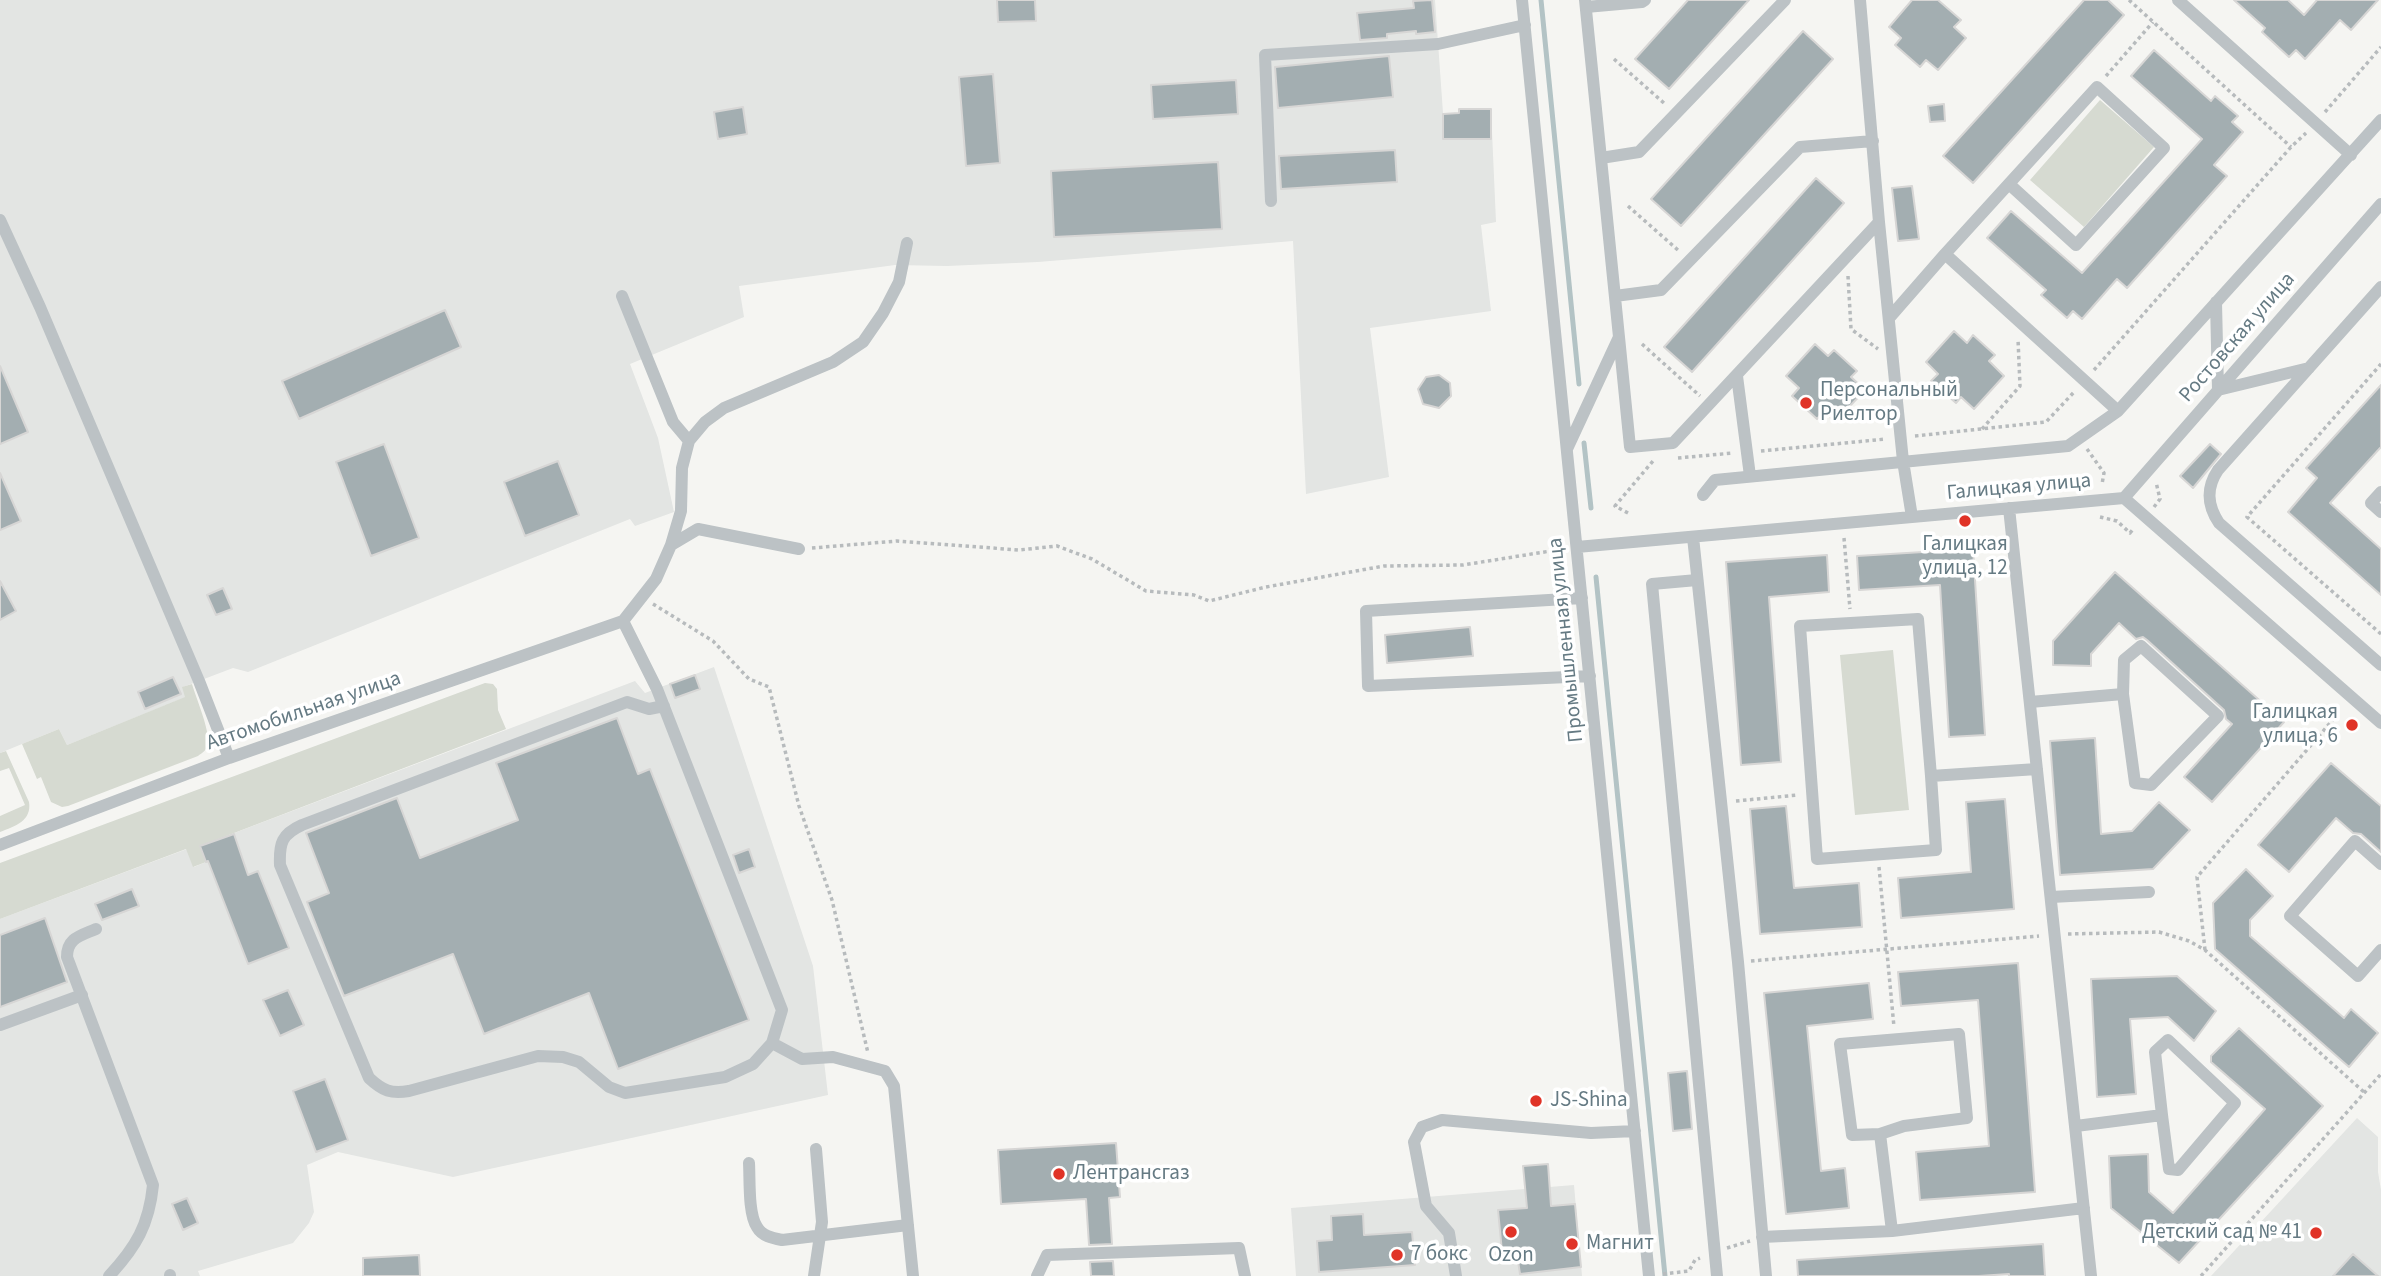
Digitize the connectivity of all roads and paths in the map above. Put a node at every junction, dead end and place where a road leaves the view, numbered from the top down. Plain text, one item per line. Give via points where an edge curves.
1 (1522, 0) edge
2 (1645, 0) edge
3 (1785, 0) edge
4 (1860, 0) edge
5 (2129, 0) edge
6 (2179, 0) edge
7 (1586, 4) edge
8 (2153, 22) junction
9 (1525, 25) junction
10 (2381, 47) edge
11 (1614, 59) dead end
12 (2096, 87) junction
13 (1676, 113) junction
14 (2381, 120) edge
15 (2316, 123) junction
16 (1873, 141) junction
17 (2291, 147) junction
18 (2351, 155) junction
19 (1601, 158) junction
20 (2009, 184) junction
21 (1271, 201) dead end
22 (2381, 204) edge
23 (1628, 206) dead end
24 (0, 220) edge
25 (1879, 222) junction
26 (907, 243) dead end
27 (1945, 254) junction
28 (1847, 256) junction
29 (1690, 260) junction
30 (2381, 287) edge
31 (622, 296) dead end
32 (1615, 296) junction
33 (2216, 302) junction
34 (1890, 317) junction
35 (1619, 337) junction
36 (2018, 337) dead end
37 (1642, 344) dead end
38 (1878, 349) dead end
39 (2381, 364) edge
40 (2309, 368) junction
41 (1737, 376) junction
42 (2084, 380) junction
43 (2218, 390) junction
44 (1710, 404) junction
45 (2118, 411) junction
46 (1982, 429) junction
47 (1901, 438) junction
48 (2080, 438) junction
49 (689, 441) junction
50 (1567, 449) junction
51 (1746, 452) junction
52 (1677, 458) dead end
53 (1665, 459) dead end
54 (1903, 461) junction
55 (2104, 473) dead end
56 (1750, 476) junction
57 (2381, 492) edge
58 (1703, 495) dead end
59 (2124, 498) junction
60 (2009, 508) junction
61 (2381, 512) edge
62 (1628, 513) dead end
63 (1912, 517) junction
64 (1693, 537) junction
65 (1844, 538) dead end
66 (671, 545) junction
67 (1577, 547) junction
68 (799, 550) joint
69 (1697, 580) junction
70 (642, 598) junction
71 (1582, 598) junction
72 (1850, 609) dead end
73 (624, 621) junction
74 (2381, 634) edge
75 (2381, 665) edge
76 (1590, 676) junction
77 (2123, 694) junction
78 (2030, 702) junction
79 (664, 706) junction
80 (2337, 715) dead end
81 (2381, 723) edge
82 (229, 758) junction
83 (2037, 769) junction
84 (1931, 776) junction
85 (1813, 794) junction
86 (1720, 802) junction
87 (0, 845) edge
88 (1878, 855) junction
89 (2381, 864) edge
90 (2148, 892) dead end
91 (2051, 897) junction
92 (96, 929) dead end
93 (2055, 934) junction
94 (1886, 949) junction
95 (2205, 950) junction
96 (2379, 957) edge
97 (1738, 962) junction
98 (82, 995) junction
99 (0, 1025) edge
100 (1895, 1040) junction
101 (772, 1043) junction
102 (873, 1068) junction
103 (2381, 1074) edge
104 (2365, 1093) junction
105 (2162, 1115) junction
106 (2076, 1126) junction
107 (1635, 1131) junction
108 (1880, 1134) junction
109 (816, 1149) dead end
110 (749, 1163) dead end
111 (2084, 1208) junction
112 (908, 1225) junction
113 (1892, 1231) junction
114 (820, 1236) junction
115 (1762, 1237) junction
116 (109, 1276) edge
117 (814, 1276) edge
118 (914, 1276) edge
119 (1037, 1276) edge
120 (1245, 1276) edge
121 (1456, 1276) edge
122 (1648, 1276) edge
123 (1717, 1276) edge
124 (1766, 1276) edge
125 (2091, 1276) edge
126 (2201, 1276) edge

1 - 9 street, Промышленная улица
2 - 7 street
3 - 13 street
4 - 16 street
5 - 8 path
6 - 15 street
7 - 19 street
8 - 12 path
8 - 17 path
9 - 21 street via 1438,44 1265,55
9 - 50 street, Промышленная улица
10 - 15 path
11 - 13 path
12 - 20 street
12 - 20 street via 2164,148 2076,245
13 - 19 street via 1639,152
14 - 18 street
15 - 17 path
15 - 18 street
16 - 25 street
16 - 29 street via 1800,148
17 - 42 path
18 - 33 street
19 - 32 street
20 - 27 street
22 - 43 street, Ростовская улица
23 - 29 path
24 - 82 street
25 - 28 street
25 - 34 street
26 - 49 street via 900,282 863,342 833,362 724,408
27 - 34 street
27 - 42 street
28 - 38 path via 1851,329
28 - 41 street
29 - 32 street via 1661,290
30 - 40 street
31 - 49 street via 673,422
32 - 35 street
33 - 43 street
33 - 45 street
34 - 47 street
35 - 44 street via 1630,447 1673,443
35 - 50 street
36 - 46 path via 2020,386
37 - 44 path
39 - 74 path via 2248,517
40 - 43 street
40 - 75 street via 2218,470 2208,498 2219,523
41 - 44 street
41 - 51 street
42 - 45 street
42 - 46 path via 2046,422
43 - 59 street, Ростовская улица
45 - 48 street
46 - 47 path
47 - 51 path
47 - 54 street
48 - 54 street via 2068,446
48 - 55 path
49 - 66 street via 682,468 681,511
50 - 67 street, Промышленная улица
51 - 52 path
51 - 56 street
53 - 62 path via 1653,460 1615,506
54 - 56 street
54 - 63 street
56 - 58 street via 1715,480
57 - 61 street via 2371,503
59 - 60 street, Галицкая улица
59 - 81 street
60 - 63 street, Галицкая улица
60 - 78 street
63 - 64 street, Галицкая улица
64 - 67 street, Галицкая улица
64 - 69 street
65 - 72 path
66 - 68 street via 698,529
66 - 70 street
67 - 68 path via 1463,565 1384,566 1209,601 1194,595 1146,591 1093,559 1057,546 1018,550 897,541
67 - 71 street, Промышленная улица
69 - 86 street
69 - 123 street via 1652,583
70 - 73 street
70 - 102 path via 713,641 749,679 769,687 799,806 832,900
71 - 76 street, Промышленная улица
71 - 76 street via 1366,611 1368,686
73 - 79 street
73 - 82 street, Автомобильная улица
76 - 107 street, Промышленная улица
77 - 77 street via 2135,783 2151,785 2218,716 2141,646 2124,660
77 - 78 street
78 - 83 street
79 - 101 street via 782,1010
79 - 101 street via 649,709 627,702 302,825 283,839 280,864 369,1078 388,1092 410,1091 538,1056 579,1062 609,1087 625,1093 725,1077 753,1063
80 - 95 path via 2197,877
82 - 87 street, Автомобильная улица
83 - 84 street
83 - 91 street
84 - 85 street via 1918,619 1800,626
84 - 88 street via 1936,850
85 - 86 path
85 - 88 street via 1818,859
86 - 97 street
88 - 94 path
89 - 96 street via 2355,841 2290,916 2358,976
90 - 91 street
91 - 93 street
92 - 98 street via 72,939 67,947
93 - 94 path
93 - 95 path via 2159,932
93 - 106 street
94 - 97 path
94 - 100 path
95 - 104 path
97 - 115 street
98 - 99 street
98 - 116 street via 153,1185 144,1228
100 - 108 street via 1840,1044 1852,1135
100 - 108 street via 1959,1034 1967,1118 1904,1126
101 - 102 street via 802,1059 833,1057
102 - 112 street via 885,1071 894,1086
103 - 104 path
104 - 126 path
105 - 105 street via 2155,1052 2168,1041 2235,1103 2178,1170 2169,1169
105 - 106 street
106 - 111 street
107 - 121 street via 1591,1133 1442,1120 1422,1127 1414,1142 1426,1206 1449,1233
107 - 122 street, Промышленная улица
108 - 113 street
109 - 114 street
110 - 114 street via 757,1227 766,1236 782,1240
111 - 113 street
111 - 125 street
112 - 114 street
112 - 118 street
113 - 115 street
114 - 117 street
115 - 124 street
119 - 120 street via 1047,1255 1238,1248

